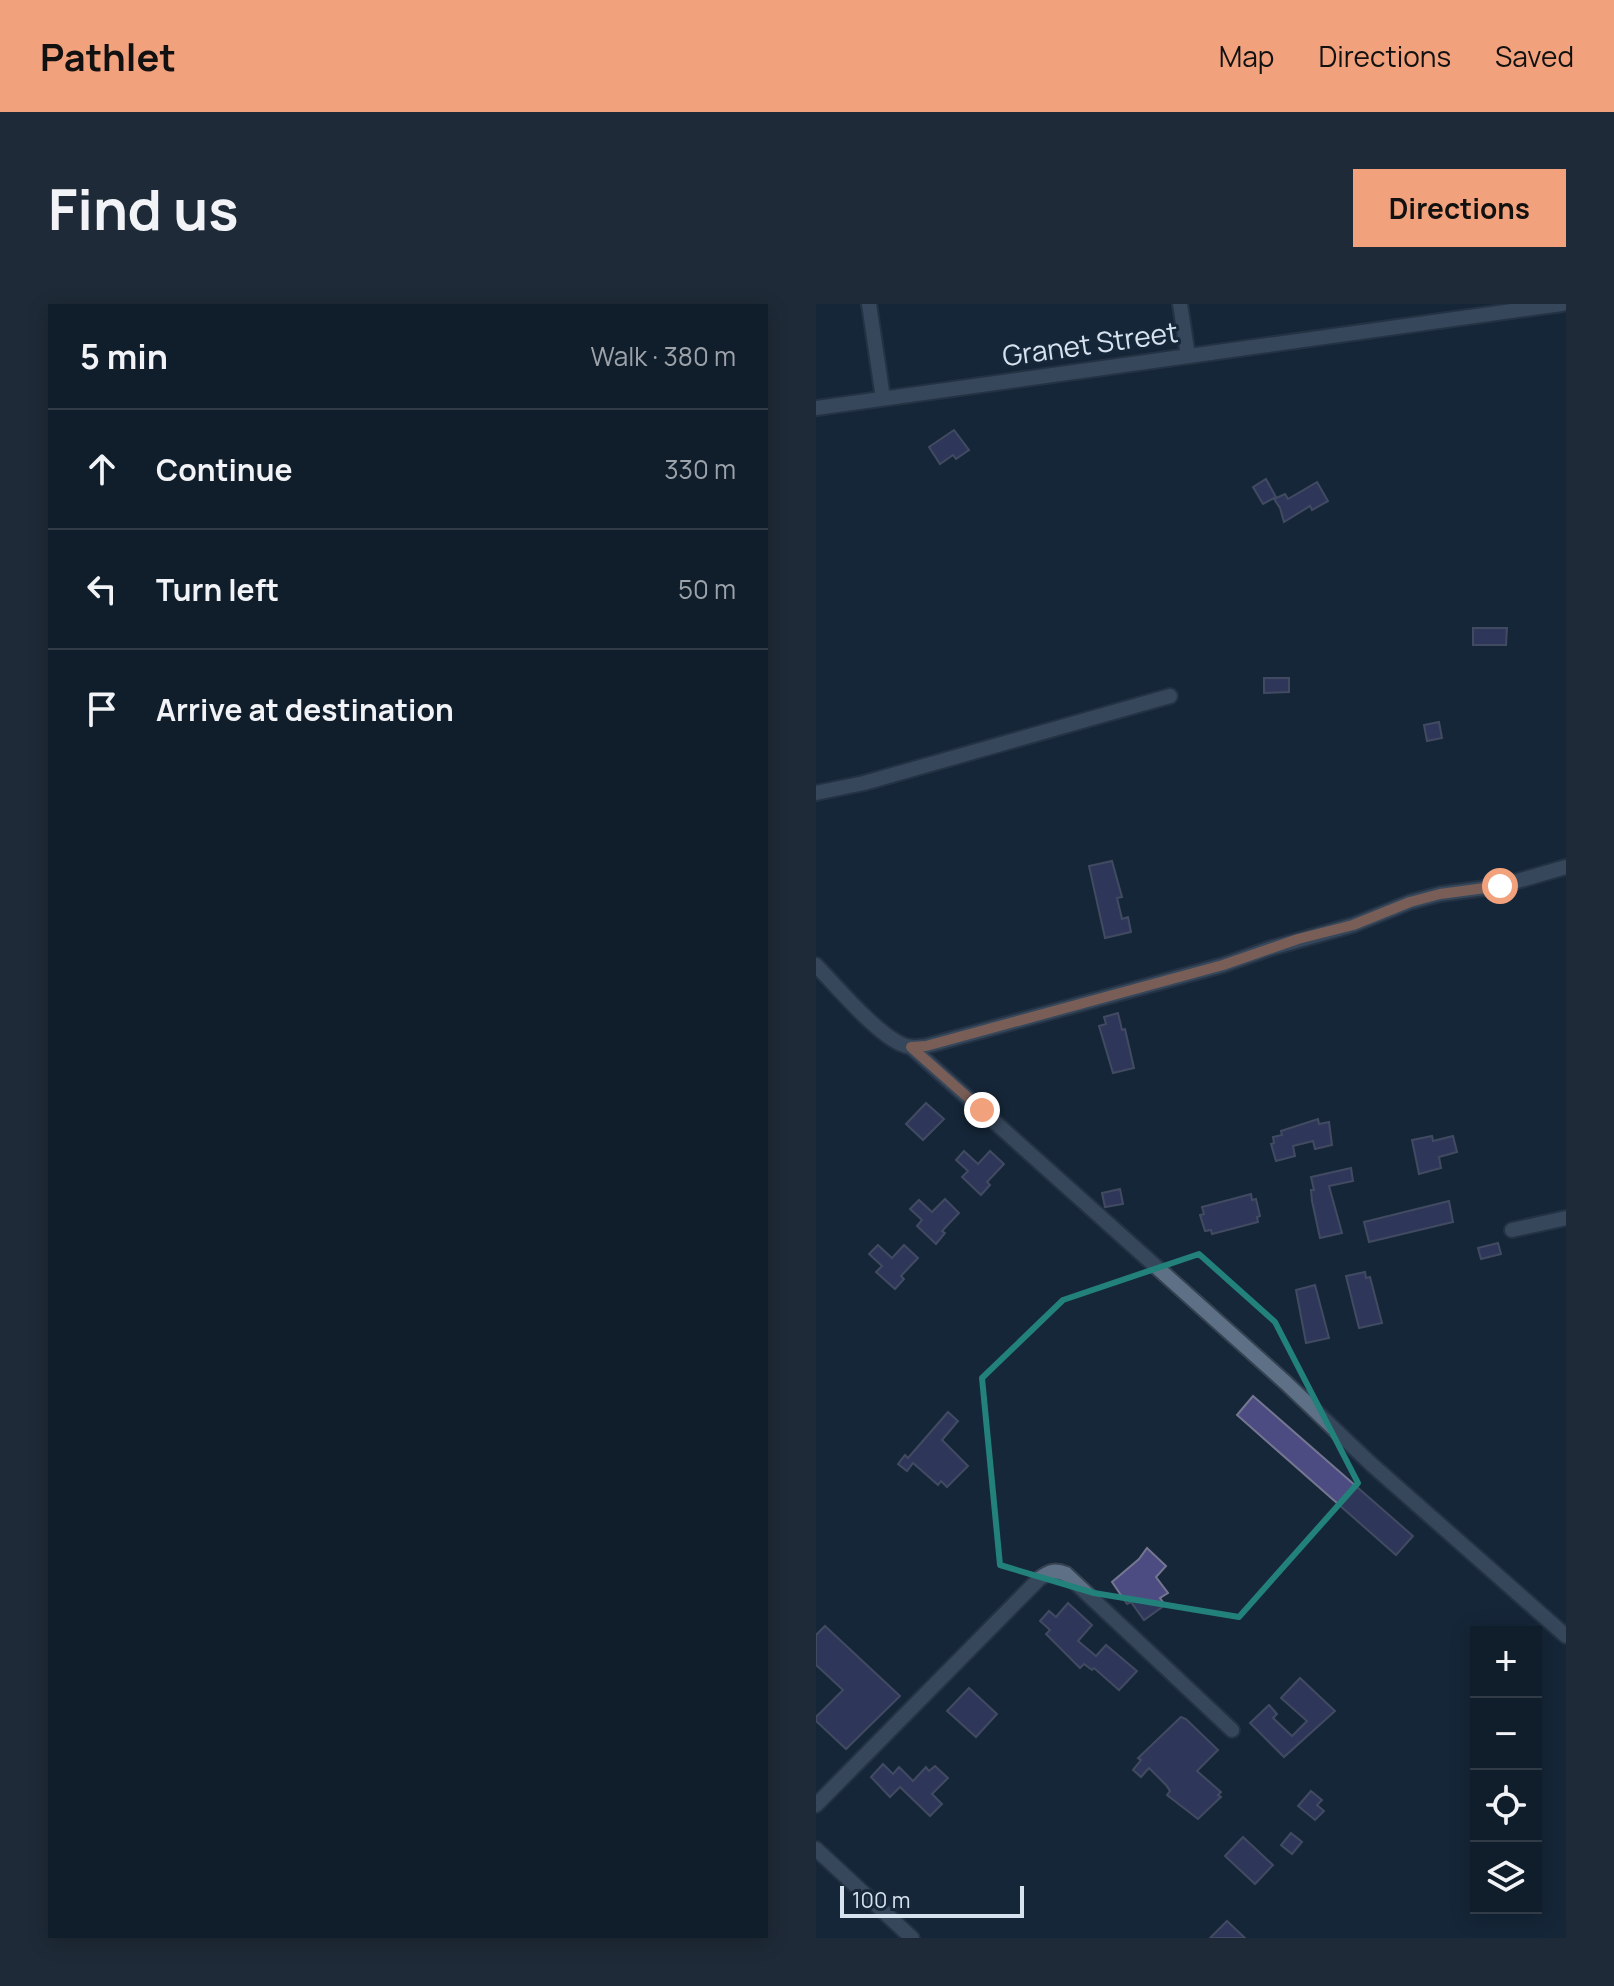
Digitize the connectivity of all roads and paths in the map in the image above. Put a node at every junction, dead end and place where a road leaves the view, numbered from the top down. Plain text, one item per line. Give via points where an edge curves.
1 (869, 304) edge
2 (1180, 304) edge
3 (1562, 304) edge
4 (1188, 356) junction
5 (883, 398) junction
6 (816, 408) edge
7 (1170, 696) dead end
8 (816, 793) edge
9 (1565, 869) edge
10 (816, 965) edge
11 (911, 1047) junction
12 (1566, 1218) edge
13 (1512, 1230) dead end
14 (1566, 1616) edge
15 (1550, 1620) junction
16 (1566, 1636) edge
17 (1232, 1730) dead end
18 (816, 1805) edge
19 (816, 1849) edge
20 (912, 1938) edge

1 - 5 street
2 - 4 street
3 - 4 street, Granet Street
4 - 5 street, Granet Street
5 - 6 street, Granet Street
7 - 8 street
9 - 11 street via 1410,902 1223,965
10 - 11 street via 882,1031
11 - 15 street
12 - 13 street
14 - 15 street
15 - 16 street
17 - 18 street via 1066,1574 1050,1571
19 - 20 street

